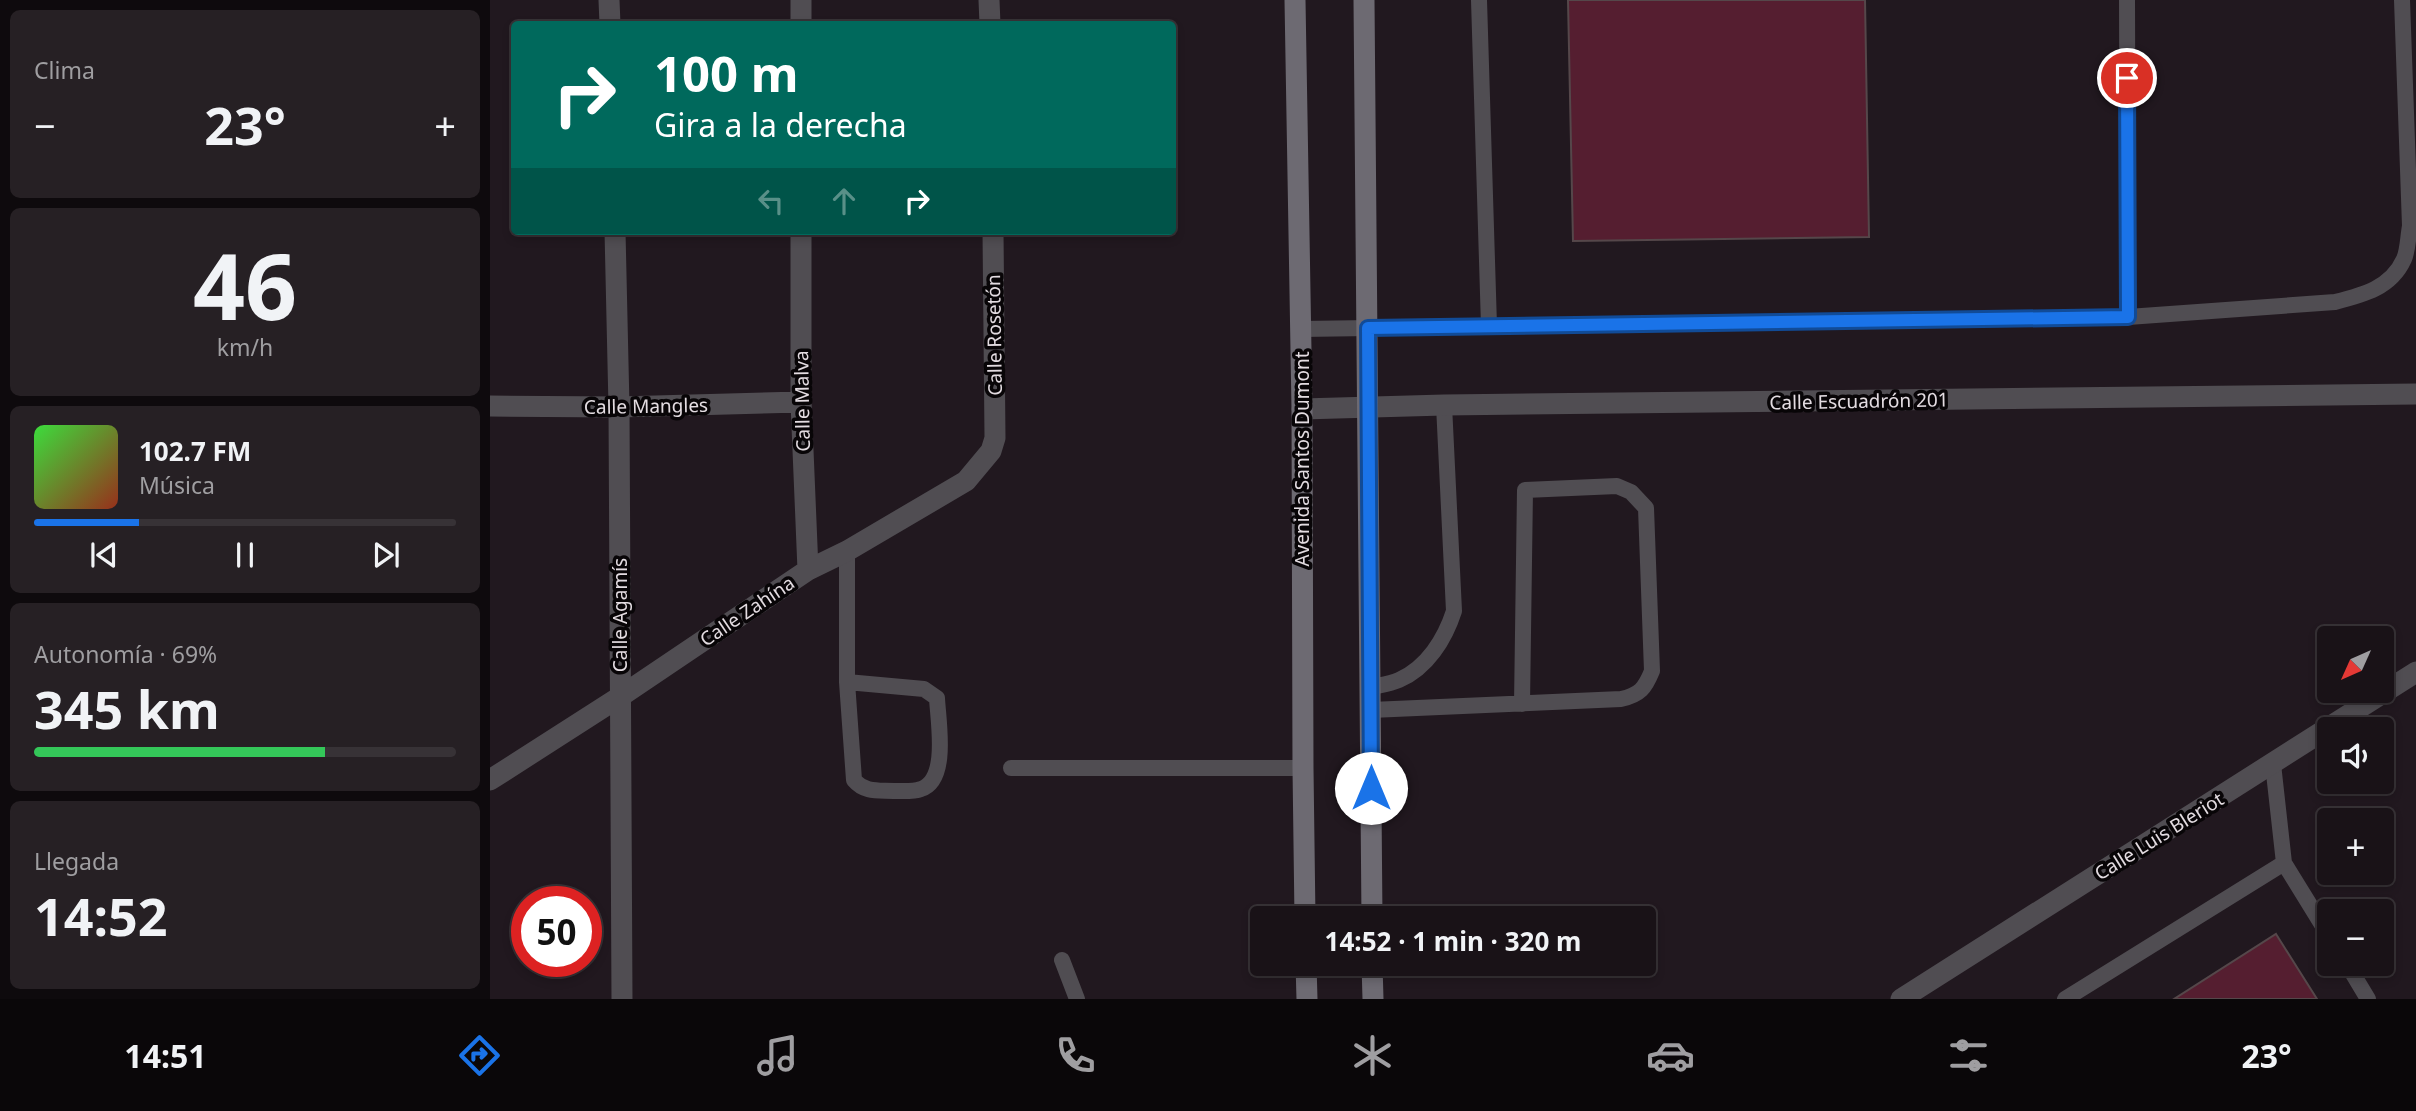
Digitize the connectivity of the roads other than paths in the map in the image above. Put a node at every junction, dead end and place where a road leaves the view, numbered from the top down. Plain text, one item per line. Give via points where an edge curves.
1 (609, 0) edge
2 (801, 0) edge
3 (989, 0) edge
4 (1295, 0) edge
5 (1364, 0) edge
6 (1479, 0) edge
7 (2127, 0) edge
8 (2402, 0) edge
9 (610, 21) edge
10 (801, 21) edge
11 (990, 21) edge
12 (615, 235) edge
13 (801, 235) edge
14 (993, 235) edge
15 (2128, 317) junction
16 (1489, 327) junction
17 (1368, 328) junction
18 (1301, 329) junction
19 (2416, 394) edge
20 (801, 402) junction
21 (1444, 405) junction
22 (490, 406) edge
23 (1369, 406) junction
24 (619, 407) junction
25 (1302, 409) junction
26 (995, 438) joint
27 (847, 551) junction
28 (808, 570) junction
29 (2416, 672) edge
30 (847, 682) junction
31 (1371, 687) junction
32 (621, 696) junction
33 (1522, 704) junction
34 (1371, 710) junction
35 (2273, 764) junction
36 (1011, 768) dead end
37 (1303, 768) junction
38 (490, 780) edge
39 (2284, 863) junction
40 (1305, 906) edge
41 (1372, 906) edge
42 (2317, 917) edge
43 (1062, 960) dead end
44 (1306, 976) edge
45 (1372, 976) edge
46 (2354, 976) edge
47 (622, 999) edge
48 (1077, 999) edge
49 (1307, 999) edge
50 (1373, 999) edge
51 (1901, 999) edge
52 (2065, 999) edge
53 (2368, 999) edge

1 - 9 street
2 - 10 street
3 - 11 street
4 - 18 main road, Avenida Santos Dumont
5 - 17 main road
6 - 16 lane
7 - 15 lane
8 - 15 lane via 2410,226 2404,259 2387,283 2335,302
12 - 24 street, Calle Agamís
13 - 20 street, Calle Malva
14 - 26 street, Calle Rosetón
15 - 16 lane
16 - 17 lane
17 - 18 lane
17 - 23 main road
18 - 25 main road, Avenida Santos Dumont
19 - 21 street, Calle Escuadrón 201
20 - 24 street, Calle Mangles
20 - 28 street, Calle Malva
21 - 23 street, Calle Escuadrón 201
21 - 31 lane via 1454,611 1448,632 1417,669 1398,681
22 - 24 street, Calle Mangles
23 - 25 street, Calle Escuadrón 201
23 - 31 main road
24 - 32 street, Calle Agamís
25 - 37 main road, Avenida Santos Dumont
26 - 27 street, Calle Zahína via 991,451 966,481
27 - 28 street, Calle Zahína
27 - 30 lane
28 - 32 street, Calle Zahína
29 - 35 street, Calle Luis Bleriot
30 - 30 lane via 924,689 937,698 939,766 931,783 908,791 869,790 857,783
31 - 34 main road
32 - 38 street, Calle Zahína
32 - 47 street, Calle Agamís
33 - 33 lane via 1621,699 1637,696 1646,687 1652,671 1646,508 1631,492 1617,486 1525,491
33 - 34 lane
34 - 41 main road
35 - 39 lane
35 - 51 street, Calle Luis Bleriot
36 - 37 lane
37 - 40 main road, Avenida Santos Dumont
39 - 42 lane
39 - 52 lane
43 - 48 lane
44 - 49 main road
45 - 50 main road
46 - 53 lane

